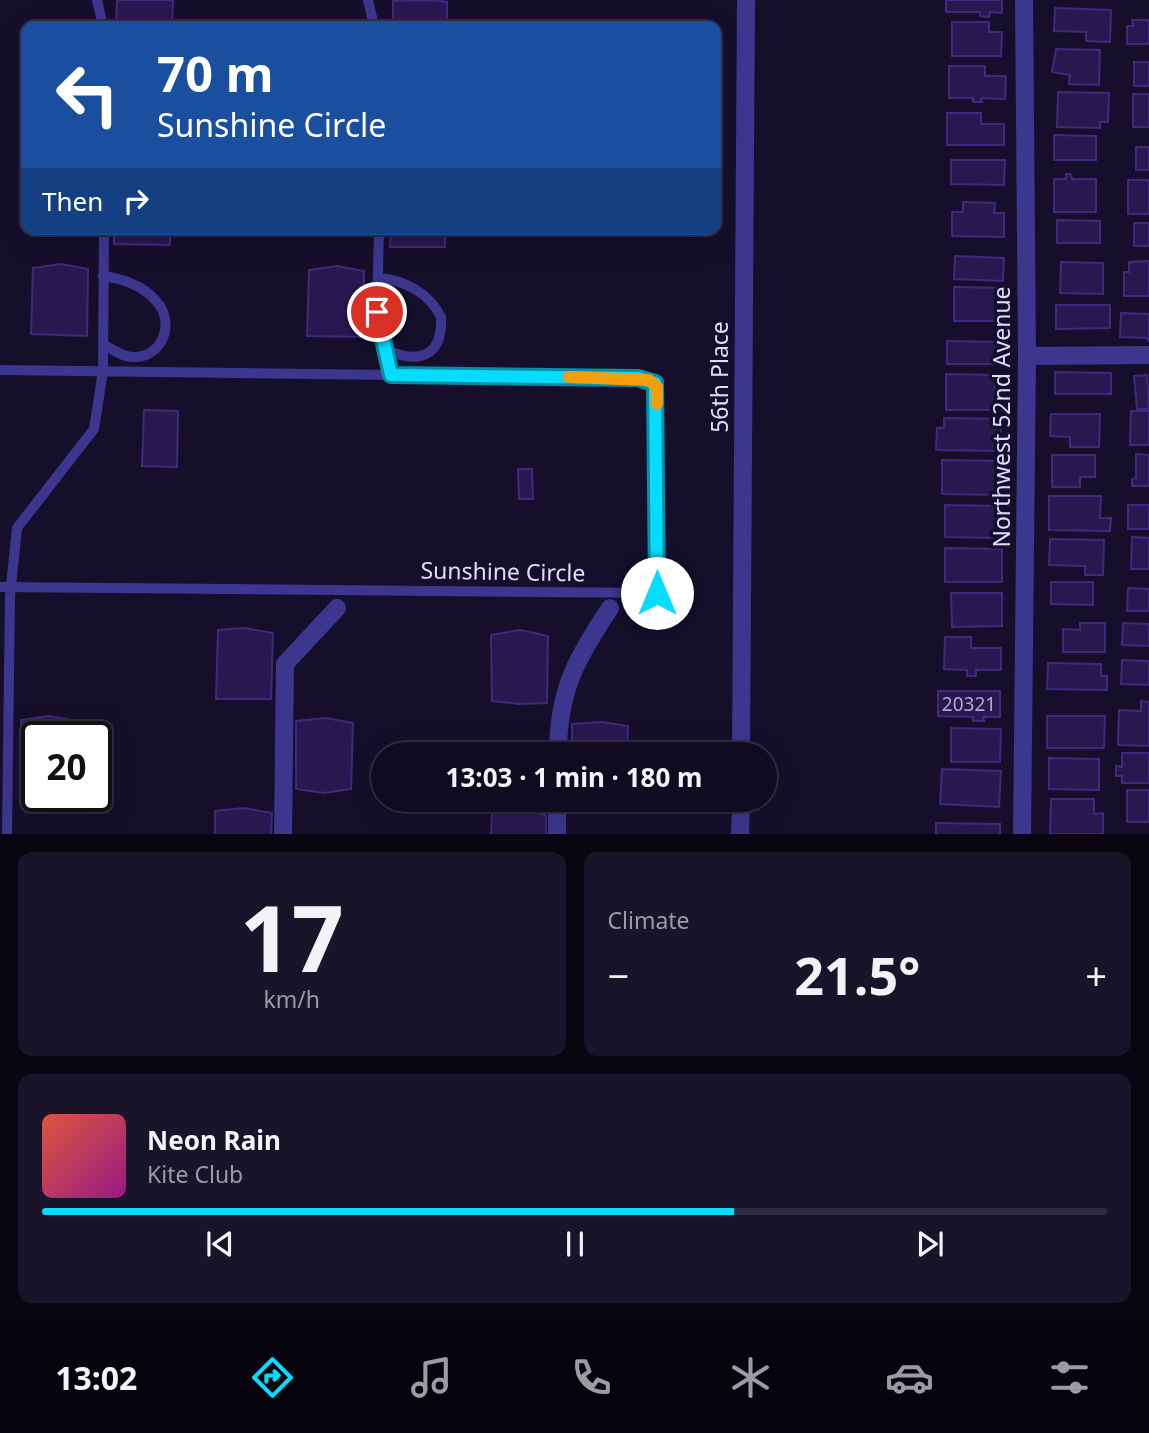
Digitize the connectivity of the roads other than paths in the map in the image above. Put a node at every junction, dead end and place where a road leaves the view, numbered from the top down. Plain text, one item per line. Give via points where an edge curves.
1 (97, 0) edge
2 (368, 0) edge
3 (746, 0) edge
4 (1024, 0) edge
5 (102, 21) edge
6 (373, 21) edge
7 (104, 235) edge
8 (379, 235) edge
9 (103, 276) junction
10 (378, 278) junction
11 (103, 344) junction
12 (385, 349) junction
13 (1149, 355) edge
14 (1027, 356) junction
15 (0, 370) edge
16 (103, 371) junction
17 (391, 375) junction
18 (5, 587) edge
19 (337, 608) dead end
20 (610, 608) dead end
21 (558, 742) edge
22 (741, 742) edge
23 (557, 812) edge
24 (741, 812) edge
25 (7, 834) edge
26 (284, 834) edge
27 (557, 834) edge
28 (740, 834) edge
29 (1022, 834) edge

1 - 5 lane
2 - 6 lane
3 - 22 street, 56th Place
4 - 14 street, Northwest 52nd Avenue
7 - 9 lane
8 - 10 lane
9 - 11 lane
9 - 11 lane via 133,283 151,296 165,316 166,329 155,351 141,356 131,358
10 - 12 lane via 377,312
10 - 12 lane via 410,286 428,298 441,317 439,343 431,352 407,359
11 - 16 lane
12 - 17 lane
13 - 14 street
14 - 29 street, Northwest 52nd Avenue
15 - 16 lane, Sunshine Circle
16 - 17 lane, Sunshine Circle
16 - 18 lane via 94,429 17,528
17 - 18 lane, Sunshine Circle via 638,378 655,383 657,593
18 - 25 lane
19 - 26 street via 285,664
20 - 21 street via 576,660 558,722
23 - 27 street
24 - 28 street

